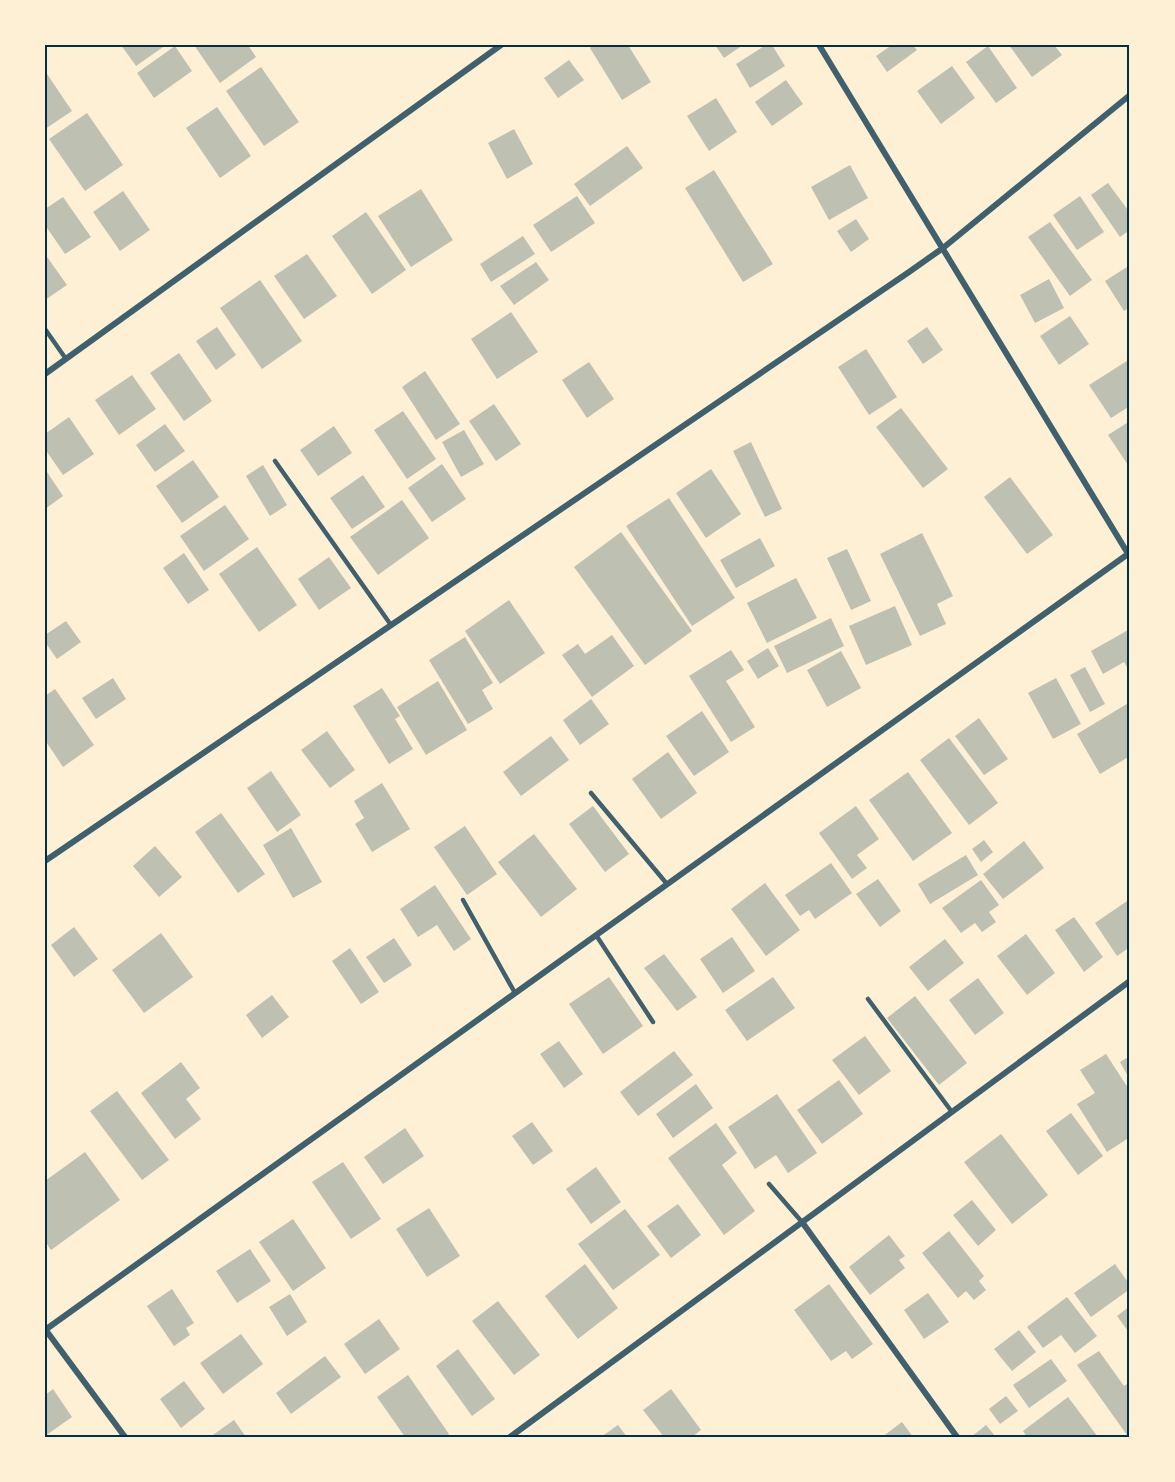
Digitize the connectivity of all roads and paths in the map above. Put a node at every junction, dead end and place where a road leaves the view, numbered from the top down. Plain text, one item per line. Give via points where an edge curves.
1 (501, 45) edge
2 (819, 45) edge
3 (1130, 95) edge
4 (943, 248) junction
5 (45, 329) edge
6 (66, 359) junction
7 (45, 374) edge
8 (275, 461) dead end
9 (1129, 556) edge
10 (391, 625) junction
11 (591, 793) dead end
12 (45, 861) edge
13 (667, 884) junction
14 (463, 900) dead end
15 (596, 935) junction
16 (1130, 981) edge
17 (514, 993) junction
18 (868, 999) dead end
19 (654, 1022) dead end
20 (952, 1113) junction
21 (769, 1184) dead end
22 (802, 1222) junction
23 (45, 1329) edge
24 (125, 1437) edge
25 (510, 1437) edge
26 (957, 1437) edge

1 - 6 street
2 - 4 street
3 - 4 street
4 - 9 street
4 - 10 street
5 - 6 lane
6 - 7 street
8 - 10 lane
9 - 13 street
10 - 12 street
11 - 13 lane
13 - 15 street
14 - 17 lane
15 - 17 street
15 - 19 lane
16 - 20 street
17 - 23 street
18 - 20 lane
20 - 22 street
21 - 22 lane
22 - 25 street
22 - 26 street
23 - 24 street

